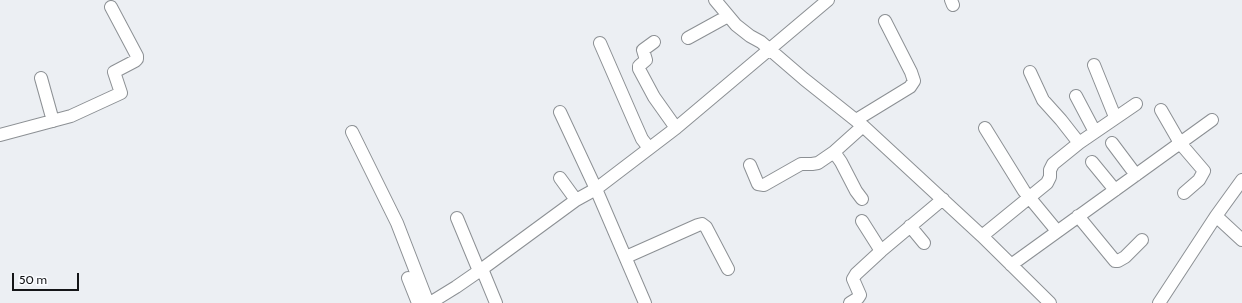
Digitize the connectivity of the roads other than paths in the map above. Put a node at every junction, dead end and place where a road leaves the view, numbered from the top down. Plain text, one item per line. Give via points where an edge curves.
1 (715, 0) edge
2 (828, 0) edge
3 (814, 5) edge
4 (111, 8) dead end
5 (728, 16) junction
6 (885, 21) dead end
7 (688, 38) dead end
8 (654, 42) dead end
9 (600, 43) dead end
10 (770, 50) junction
11 (1094, 65) dead end
12 (1030, 72) dead end
13 (41, 78) dead end
14 (1076, 96) dead end
15 (1136, 104) dead end
16 (1162, 110) dead end
17 (560, 112) dead end
18 (1115, 117) junction
19 (1212, 120) dead end
20 (53, 122) junction
21 (860, 123) junction
22 (676, 128) junction
23 (986, 128) dead end
24 (352, 132) dead end
25 (1095, 132) junction
26 (0, 135) edge
27 (1078, 143) junction
28 (1112, 143) dead end
29 (1180, 143) junction
30 (649, 148) junction
31 (834, 152) junction
32 (1092, 162) dead end
33 (750, 165) dead end
34 (1136, 175) junction
35 (560, 178) dead end
36 (1242, 180) edge
37 (596, 189) junction
38 (1114, 190) junction
39 (1184, 193) dead end
40 (1030, 197) junction
41 (862, 199) dead end
42 (943, 199) junction
43 (576, 200) junction
44 (1078, 216) junction
45 (1216, 216) junction
46 (457, 218) dead end
47 (862, 221) dead end
48 (910, 226) junction
49 (1057, 231) junction
50 (982, 236) junction
51 (1142, 240) dead end
52 (1242, 240) edge
53 (924, 243) dead end
54 (881, 251) junction
55 (626, 257) junction
56 (1011, 265) junction
57 (728, 268) dead end
58 (481, 270) junction
59 (408, 278) dead end
60 (418, 303) edge
61 (430, 303) edge
62 (496, 303) edge
63 (645, 303) edge
64 (850, 303) edge
65 (1050, 303) edge
66 (1159, 303) edge

1 - 5 street
2 - 3 street
3 - 10 street
4 - 20 street via 137,56 137,59 114,72 121,93
5 - 7 street
5 - 10 street
6 - 21 street via 914,81 910,87
8 - 22 street via 643,50 646,60 639,69 654,97
9 - 30 street via 642,139
10 - 21 street
10 - 22 street
11 - 18 street
12 - 27 street via 1043,100
13 - 20 street
14 - 25 street
15 - 18 street
16 - 29 street
17 - 37 street
18 - 25 street
19 - 29 street
20 - 26 street
21 - 31 street
21 - 42 street
22 - 30 street
23 - 40 street
24 - 61 street via 397,223
25 - 27 street
27 - 40 street via 1053,164 1049,180
28 - 34 street
29 - 34 street
29 - 39 street via 1204,171 1199,180
30 - 37 street
31 - 33 street via 815,164 801,164 761,185 758,184
31 - 41 street
32 - 38 street
34 - 38 street
35 - 43 street
36 - 45 street
37 - 43 street
37 - 55 street
38 - 44 street
40 - 49 street
40 - 50 street
42 - 48 street
42 - 50 street
43 - 58 street
44 - 49 street
44 - 51 street via 1115,261 1125,257
45 - 52 street
45 - 66 street
46 - 58 street
47 - 54 street
48 - 53 street
48 - 54 street
49 - 56 street
50 - 56 street
54 - 64 street via 854,276 860,295
55 - 57 street via 702,224
55 - 63 street
56 - 65 street
58 - 61 street
58 - 62 street
59 - 60 street

